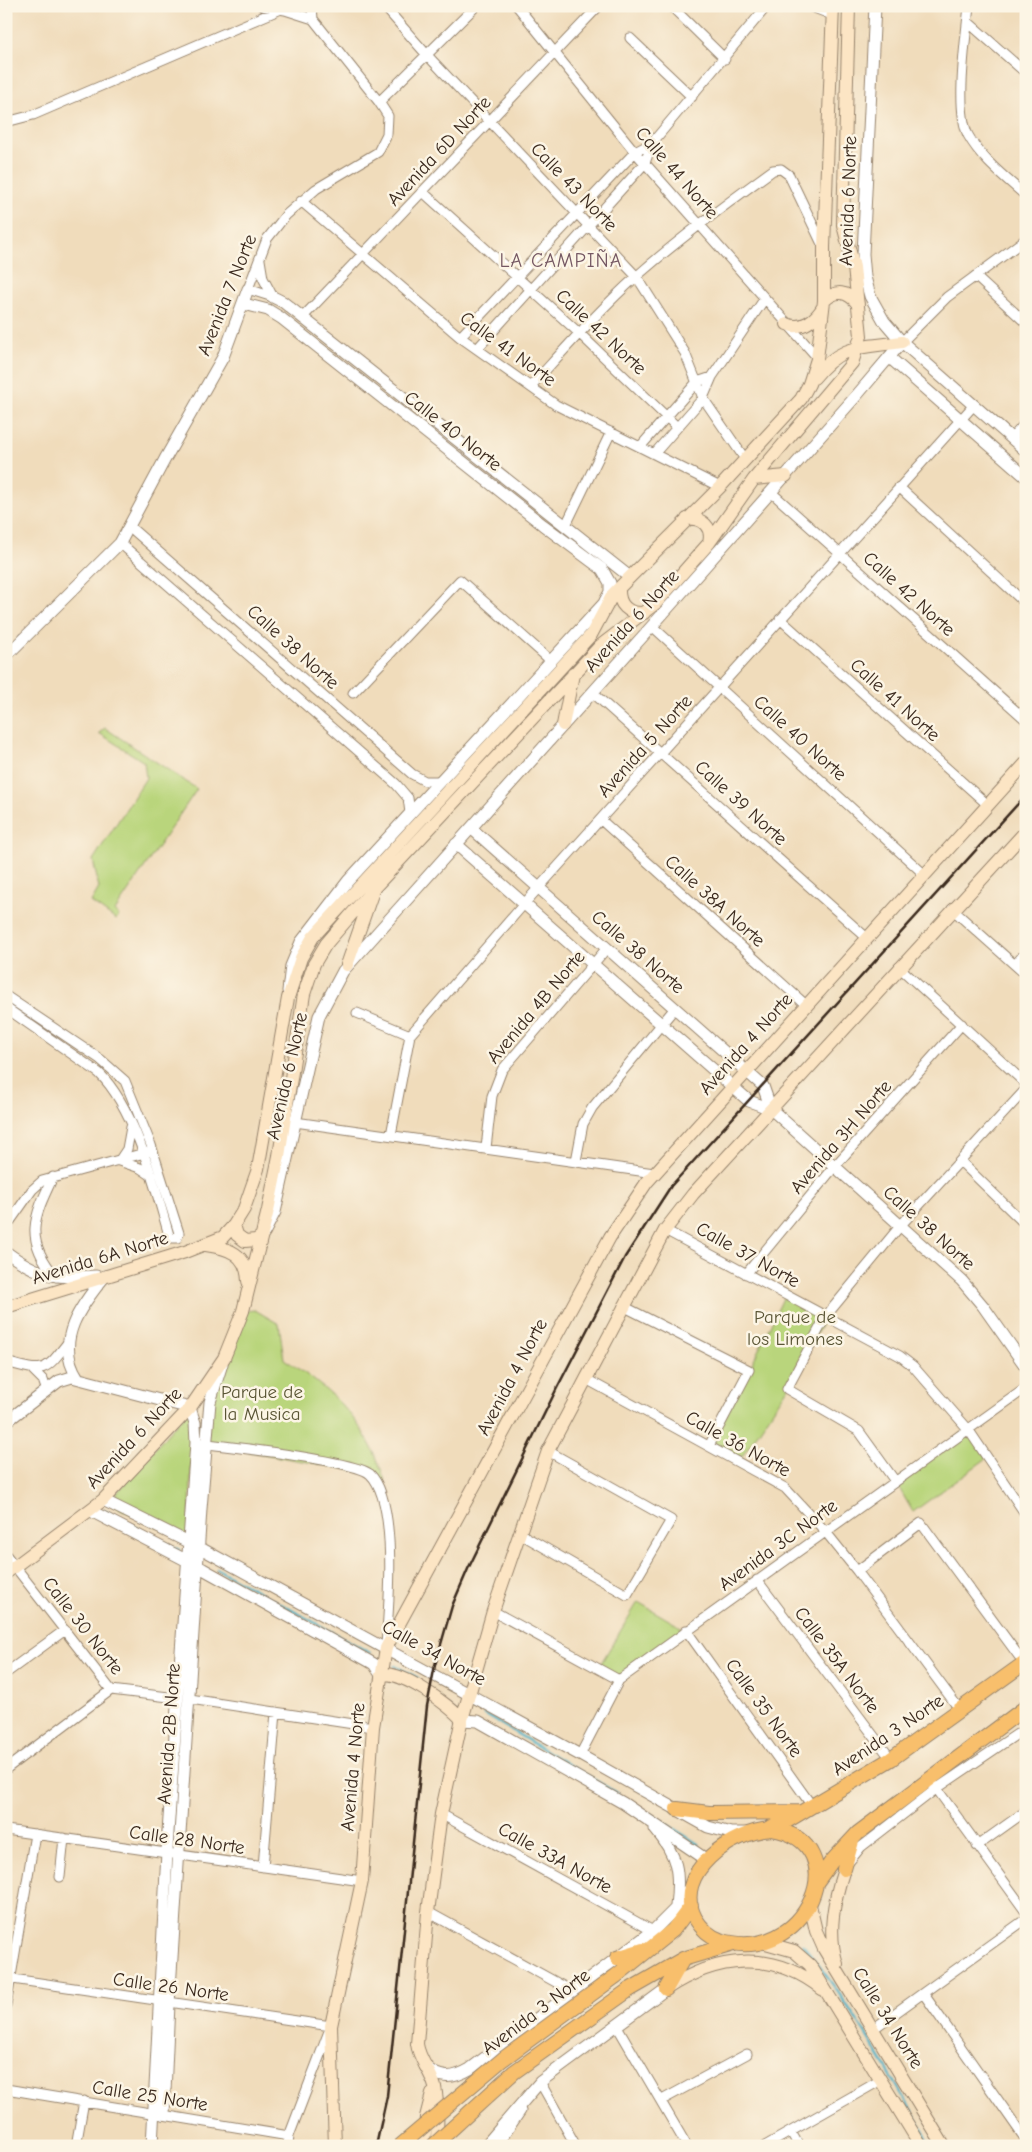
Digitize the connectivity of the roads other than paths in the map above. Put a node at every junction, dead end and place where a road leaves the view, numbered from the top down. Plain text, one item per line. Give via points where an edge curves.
1 (262, 6) edge
2 (312, 6) edge
3 (384, 6) edge
4 (476, 6) edge
5 (517, 6) edge
6 (599, 6) edge
7 (671, 6) edge
8 (767, 6) edge
9 (809, 6) edge
10 (849, 6) edge
11 (875, 6) edge
12 (969, 6) edge
13 (281, 9) junction
14 (832, 11) edge
15 (313, 18) junction
16 (968, 22) junction
17 (630, 38) dead end
18 (555, 52) junction
19 (427, 55) junction
20 (725, 59) junction
21 (1026, 73) edge
22 (692, 97) junction
23 (379, 102) junction
24 (490, 121) junction
25 (6, 122) edge
26 (652, 143) junction
27 (635, 152) junction
28 (645, 163) junction
29 (424, 193) junction
30 (1026, 196) edge
31 (301, 201) junction
32 (576, 213) junction
33 (699, 224) junction
34 (588, 225) junction
35 (1026, 239) edge
36 (824, 247) junction
37 (259, 255) junction
38 (364, 255) junction
39 (517, 276) junction
40 (975, 276) junction
41 (637, 277) junction
42 (248, 289) junction
43 (530, 290) junction
44 (273, 297) junction
45 (765, 298) junction
46 (244, 304) junction
47 (823, 304) junction
48 (858, 304) junction
49 (302, 318) junction
50 (1026, 323) edge
51 (787, 324) junction
52 (579, 333) junction
53 (460, 337) junction
54 (902, 342) junction
55 (858, 347) junction
56 (477, 349) junction
57 (817, 357) junction
58 (889, 357) junction
59 (712, 377) junction
60 (697, 382) junction
61 (809, 384) junction
62 (531, 386) junction
63 (702, 398) junction
64 (974, 405) junction
65 (667, 416) junction
66 (961, 419) junction
67 (1026, 422) edge
68 (677, 427) junction
69 (611, 432) junction
70 (1012, 438) junction
71 (640, 447) junction
72 (1026, 451) edge
73 (654, 454) junction
74 (745, 459) junction
75 (786, 476) junction
76 (1026, 477) edge
77 (754, 479) junction
78 (720, 487) junction
79 (899, 487) junction
80 (771, 492) junction
81 (687, 519) junction
82 (566, 525) junction
83 (130, 527) junction
84 (120, 543) junction
85 (709, 543) junction
86 (839, 552) junction
87 (630, 577) junction
88 (616, 591) junction
89 (1026, 604) edge
90 (601, 606) junction
91 (644, 612) junction
92 (780, 619) junction
93 (652, 626) junction
94 (6, 656) edge
95 (550, 660) junction
96 (573, 674) junction
97 (309, 685) junction
98 (719, 687) junction
99 (593, 692) junction
100 (353, 693) dead end
101 (296, 696) junction
102 (323, 698) junction
103 (312, 710) junction
104 (1026, 720) edge
105 (563, 725) junction
106 (660, 753) junction
107 (1026, 763) edge
108 (439, 782) junction
109 (988, 805) junction
110 (410, 814) junction
111 (601, 820) junction
112 (471, 828) junction
113 (1026, 831) edge
114 (456, 844) junction
115 (925, 875) junction
116 (374, 888) junction
117 (539, 889) junction
118 (524, 904) junction
119 (952, 909) junction
120 (868, 938) junction
121 (607, 948) junction
122 (1026, 952) edge
123 (593, 964) junction
124 (347, 965) junction
125 (1015, 965) junction
126 (899, 967) junction
127 (1026, 975) edge
128 (6, 996) edge
129 (288, 998) junction
130 (806, 1006) junction
131 (6, 1008) edge
132 (675, 1008) junction
133 (357, 1013) dead end
134 (662, 1024) junction
135 (962, 1024) junction
136 (410, 1035) junction
137 (747, 1071) junction
138 (1026, 1084) edge
139 (733, 1087) junction
140 (1026, 1090) edge
141 (771, 1109) junction
142 (296, 1122) junction
143 (131, 1125) junction
144 (391, 1135) junction
145 (290, 1145) junction
146 (486, 1148) junction
147 (153, 1150) junction
148 (143, 1153) junction
149 (279, 1156) junction
150 (119, 1161) junction
151 (576, 1161) junction
152 (960, 1161) junction
153 (835, 1166) junction
154 (654, 1173) junction
155 (152, 1176) junction
156 (53, 1177) junction
157 (234, 1225) junction
158 (1026, 1225) edge
159 (901, 1226) junction
160 (6, 1227) edge
161 (665, 1230) junction
162 (260, 1237) junction
163 (205, 1244) junction
164 (6, 1252) edge
165 (746, 1274) junction
166 (105, 1276) junction
167 (56, 1277) junction
168 (247, 1290) junction
169 (623, 1306) junction
170 (6, 1307) edge
171 (826, 1316) junction
172 (69, 1341) junction
173 (224, 1358) junction
174 (6, 1362) edge
175 (1026, 1367) edge
176 (33, 1370) junction
177 (78, 1378) junction
178 (586, 1378) junction
179 (1026, 1388) edge
180 (47, 1391) junction
181 (190, 1408) junction
182 (6, 1422) edge
183 (968, 1429) junction
184 (206, 1444) junction
185 (709, 1446) junction
186 (548, 1452) junction
187 (895, 1481) junction
188 (103, 1500) junction
189 (91, 1511) junction
190 (1026, 1515) edge
191 (825, 1531) junction
192 (519, 1533) junction
193 (193, 1544) junction
194 (6, 1555) edge
195 (193, 1563) junction
196 (11, 1570) edge
197 (857, 1570) junction
198 (757, 1580) junction
199 (493, 1611) junction
200 (65, 1630) junction
201 (686, 1630) junction
202 (386, 1648) junction
203 (1025, 1663) edge
204 (6, 1673) edge
205 (381, 1674) junction
206 (619, 1680) junction
207 (111, 1690) junction
208 (469, 1694) junction
209 (177, 1698) junction
210 (190, 1699) junction
211 (1026, 1706) edge
212 (960, 1710) junction
213 (276, 1712) junction
214 (462, 1720) junction
215 (373, 1727) junction
216 (1026, 1728) edge
217 (580, 1755) junction
218 (891, 1759) junction
219 (6, 1770) edge
220 (933, 1784) junction
221 (677, 1809) junction
222 (808, 1809) junction
223 (1026, 1811) edge
224 (441, 1814) junction
225 (646, 1818) junction
226 (6, 1830) edge
227 (765, 1830) junction
228 (35, 1834) junction
229 (747, 1834) junction
230 (64, 1838) junction
231 (853, 1838) junction
232 (977, 1846) junction
233 (173, 1854) junction
234 (707, 1860) junction
235 (263, 1867) junction
236 (844, 1869) junction
237 (60, 1877) dead end
238 (362, 1881) junction
239 (693, 1882) junction
240 (816, 1883) junction
241 (810, 1905) junction
242 (691, 1906) junction
243 (676, 1908) junction
244 (428, 1912) junction
245 (1026, 1912) edge
246 (1026, 1919) edge
247 (653, 1931) junction
248 (762, 1942) junction
249 (735, 1943) junction
250 (651, 1948) junction
251 (617, 1958) junction
252 (683, 1960) junction
253 (8, 1978) edge
254 (842, 1979) junction
255 (666, 1989) junction
256 (572, 1991) junction
257 (923, 1993) junction
258 (832, 1997) junction
259 (164, 2003) junction
260 (6, 2006) edge
261 (331, 2026) junction
262 (617, 2026) junction
263 (873, 2029) junction
264 (747, 2054) dead end
265 (423, 2064) junction
266 (881, 2080) junction
267 (540, 2082) junction
268 (435, 2086) junction
269 (6, 2089) edge
270 (662, 2100) junction
271 (84, 2101) junction
272 (159, 2113) junction
273 (790, 2132) junction
274 (289, 2136) junction
275 (1026, 2140) edge
276 (76, 2146) edge
277 (152, 2146) edge
278 (288, 2146) edge
279 (335, 2146) edge
280 (400, 2146) edge
281 (424, 2146) edge
282 (433, 2146) edge
283 (437, 2146) edge
284 (485, 2146) edge
285 (498, 2146) edge
286 (576, 2146) edge
287 (687, 2146) edge
288 (765, 2146) edge
289 (799, 2146) edge
290 (921, 2146) edge
291 (944, 2146) edge

1 - 13 street
2 - 15 street
3 - 19 street, Calle 43 Norte
4 - 19 street
5 - 18 street, Calle 44 Norte
6 - 18 street, Avenida 6D Norte
7 - 20 street
8 - 20 street
9 - 14 street
10 - 48 main road, Avenida 6 Norte via 842,225 854,267
11 - 54 street, Avenida 6 Norte via 863,254 870,296 884,321
12 - 16 street
13 - 15 street
13 - 25 street via 33,115
14 - 36 main road, Avenida 6 Norte
15 - 23 street, Avenida 7 Norte
16 - 21 street
16 - 30 street via 962,83 967,133 984,156
17 - 22 street
18 - 24 street, Avenida 6D Norte
18 - 27 street, Calle 44 Norte
19 - 23 street
19 - 24 street, Calle 43 Norte
20 - 22 street
22 - 26 street
23 - 31 street, Avenida 7 Norte via 388,116 388,134 378,152
24 - 29 street, Avenida 6D Norte
24 - 32 street, Calle 43 Norte
26 - 27 street
26 - 28 street
27 - 28 street, Calle 44 Norte
27 - 32 street
28 - 33 street, Calle 44 Norte
28 - 34 street
29 - 38 street, Avenida 6D Norte
29 - 39 street, Calle 42 Norte
31 - 37 street, Avenida 7 Norte via 275,228
31 - 38 street, Calle 41 Norte
32 - 34 street, Calle 43 Norte
32 - 39 street
33 - 36 street via 773,170 781,169 789,175
33 - 41 street
33 - 45 street, Calle 44 Norte
34 - 41 street, Calle 43 Norte
34 - 43 street
35 - 40 street
36 - 47 main road, Avenida 6 Norte
37 - 42 street, Avenida 7 Norte
37 - 44 street via 263,278
38 - 49 street, Avenida 6D Norte
38 - 53 street, Calle 41 Norte
39 - 43 street, Calle 42 Norte
39 - 53 street
40 - 50 street
40 - 54 street via 946,297
41 - 52 street
41 - 60 street, Calle 43 Norte via 685,353
42 - 44 street, Calle 40 Norte
42 - 46 street, Avenida 7 Norte
43 - 52 street, Calle 42 Norte
43 - 56 street
44 - 49 street, Calle 40 Norte
45 - 51 street, Calle 44 Norte
45 - 59 street
46 - 83 street, Avenida 7 Norte via 223,357 164,459
46 - 90 street, Calle 40 Norte via 268,310 281,318 602,569 609,578 610,592
47 - 48 main road via 836,293 844,293
47 - 51 main road via 819,314 802,326
47 - 57 main road, Avenida 6 Norte
48 - 55 main road, Avenida 6 Norte via 861,336
49 - 82 street, Calle 40 Norte
51 - 57 street, Calle 44 Norte
52 - 62 street
52 - 65 street, Calle 42 Norte
53 - 56 street, Calle 41 Norte
54 - 55 main road
54 - 58 street, Avenida 6 Norte
54 - 64 street
55 - 61 main road via 828,361
55 - 77 main road, Avenida 6 Norte via 852,363 840,379
56 - 62 street, Calle 41 Norte
57 - 61 main road, Avenida 6 Norte
58 - 66 street
58 - 75 street, Avenida 6 Norte
59 - 60 street
59 - 63 street
60 - 63 street, Calle 43 Norte
60 - 65 street
61 - 74 main road, Avenida 6 Norte via 791,412
62 - 69 street, Calle 41 Norte via 556,405
63 - 68 street
63 - 74 street, Calle 43 Norte
64 - 66 street, Avenida 5 Norte
64 - 70 street
65 - 68 street, Calle 42 Norte
65 - 71 street
66 - 76 street
66 - 79 street, Avenida 5 Norte
67 - 70 street
68 - 73 street
69 - 71 street, Calle 41 Norte
69 - 82 street
70 - 72 street
71 - 73 street, Calle 41 Norte
73 - 78 street, Calle 41 Norte
74 - 78 main road, Avenida 6 Norte
75 - 77 main road
75 - 80 street, Avenida 6 Norte
77 - 85 main road, Avenida 6 Norte
78 - 81 main road, Avenida 6 Norte
79 - 86 street, Avenida 5 Norte
79 - 89 street
80 - 86 street, Calle 42 Norte
80 - 93 street, Avenida 6 Norte
81 - 85 main road via 694,518 706,524 711,536
81 - 87 main road, Avenida 6 Norte
82 - 87 street, Calle 40 Norte
83 - 84 street, Avenida 7 Norte
83 - 97 street, Calle 38 Norte
84 - 94 street, Avenida 7 Norte
84 - 101 street, Calle 38 Norte
85 - 91 main road, Avenida 6 Norte via 656,603
86 - 92 street, Avenida 5 Norte
86 - 104 street, Calle 42 Norte
87 - 88 main road, Avenida 6 Norte
88 - 90 street, Avenida 6 Norte
88 - 91 main road via 624,608 630,612
88 - 129 main road, Avenida 6 Norte via 592,635 318,930 301,958
90 - 95 street, Avenida 6 Norte
91 - 96 main road, Avenida 6 Norte via 600,646
92 - 98 street, Avenida 5 Norte
92 - 109 street, Calle 41 Norte
93 - 98 street, Calle 40 Norte
93 - 99 street, Avenida 6 Norte
95 - 100 street via 460,580
95 - 108 street, Avenida 6 Norte
96 - 105 main road
96 - 116 main road, Avenida 6 Norte
97 - 101 street via 307,696
97 - 102 street, Calle 38 Norte
98 - 106 street, Avenida 5 Norte
98 - 115 street, Calle 40 Norte
99 - 105 street, Avenida 6 Norte
99 - 106 street, Calle 39 Norte
101 - 103 street, Calle 38 Norte
102 - 103 street via 312,698
102 - 108 street, Calle 38 Norte via 412,774 425,781
103 - 110 street, Calle 38 Norte via 405,793 410,802
105 - 112 street, Avenida 6 Norte
106 - 111 street, Avenida 5 Norte
106 - 120 street, Calle 39 Norte
107 - 109 main road, Avenida 4 Norte
108 - 110 street, Avenida 6 Norte
109 - 115 main road, Avenida 4 Norte
110 - 129 street, Avenida 6 Norte via 348,881 306,934 291,966
111 - 117 street, Avenida 5 Norte
111 - 130 street, Calle 38A Norte
112 - 114 street, Avenida 6 Norte
112 - 117 street, Calle 38 Norte
113 - 119 main road
114 - 118 street, Calle 38 Norte
114 - 124 street, Avenida 6 Norte
115 - 120 main road, Avenida 4 Norte
116 - 124 main road
116 - 149 main road, Avenida 6 Norte via 322,951 307,983
117 - 118 street, Avenida 5 Norte
117 - 121 street, Calle 38 Norte
118 - 123 street, Calle 38 Norte
118 - 136 street, Avenida 5 Norte
119 - 125 street
119 - 126 main road
120 - 130 main road, Avenida 4 Norte
121 - 123 street, Avenida 4B Norte
121 - 132 street, Calle 38 Norte
122 - 125 street
123 - 134 street, Calle 38 Norte
123 - 146 street, Avenida 4B Norte via 502,1070 492,1096
124 - 142 street, Avenida 6 Norte via 319,1016
125 - 127 street
126 - 135 street
126 - 141 main road
128 - 147 street via 116,1071 131,1092
129 - 157 main road, Avenida 6 Norte via 257,1174 250,1196
130 - 137 main road, Avenida 4 Norte
131 - 143 street via 99,1073 109,1083
132 - 134 street
132 - 137 street, Calle 38 Norte
133 - 136 street
134 - 139 street, Calle 38 Norte
134 - 151 street via 592,1108 583,1124
135 - 138 street
135 - 153 street, Avenida 3H Norte
136 - 144 street
137 - 139 main road, Avenida 4 Norte
137 - 141 street, Calle 38 Norte via 763,1086
139 - 141 street, Calle 38 Norte via 749,1101
139 - 154 main road, Avenida 4 Norte
140 - 152 street
141 - 153 street, Calle 38 Norte
141 - 161 main road
142 - 144 street
142 - 145 street, Avenida 6 Norte
143 - 148 street
143 - 150 street via 128,1149
144 - 146 street
145 - 149 main road
145 - 162 street, Avenida 6 Norte via 276,1212 268,1230
146 - 151 street
147 - 148 street
147 - 155 street via 177,1238 169,1235
148 - 150 street
148 - 155 street
149 - 162 main road, Avenida 6 Norte
150 - 155 street
150 - 156 street
151 - 154 street
152 - 158 street
152 - 159 street
153 - 159 street, Calle 38 Norte
153 - 165 street, Avenida 3H Norte
154 - 202 main road, Avenida 4 Norte via 610,1237
156 - 160 street via 36,1185
156 - 167 street via 38,1209 34,1238 37,1251
157 - 162 main road via 237,1235 246,1241
157 - 163 main road, Avenida 6 Norte via 223,1237
159 - 171 street
159 - 175 street, Calle 38 Norte via 962,1281
161 - 165 street, Calle 37 Norte
161 - 169 main road
162 - 168 main road, Avenida 6 Norte
163 - 166 main road, Avenida 6A Norte
163 - 168 main road via 228,1248 241,1258 247,1273
164 - 167 street via 29,1268
165 - 171 street, Calle 37 Norte
166 - 167 street
166 - 170 main road, Avenida 6A Norte
166 - 172 street via 78,1310
168 - 173 main road, Avenida 6 Norte via 243,1311
169 - 178 main road
169 - 185 street via 749,1370
171 - 183 street, Calle 37 Norte via 913,1366
171 - 187 street via 788,1388 858,1431
172 - 176 street via 48,1366
172 - 177 street via 71,1363
173 - 181 main road, Avenida 6 Norte
173 - 184 street, Avenida 2B Norte via 210,1402
174 - 176 street
176 - 180 street via 43,1380
177 - 180 street via 62,1379
177 - 181 street
178 - 185 street, Calle 36 Norte
178 - 186 main road
179 - 183 street, Avenida 3C Norte
180 - 182 street
181 - 188 main road, Avenida 6 Norte
181 - 193 street, Avenida 2B Norte via 196,1443
183 - 187 street, Avenida 3C Norte
183 - 190 street, Calle 37 Norte
184 - 193 street, Avenida 2B Norte
184 - 202 street via 345,1464 368,1473 377,1482 383,1494 389,1532
185 - 191 street, Calle 36 Norte via 786,1488
186 - 192 main road
186 - 192 street via 671,1520 627,1596
187 - 191 street, Avenida 3C Norte
188 - 189 main road, Avenida 6 Norte
188 - 193 street, Calle 34 Norte
189 - 195 street, Calle 34 Norte
189 - 196 main road, Avenida 6 Norte
191 - 197 street, Calle 36 Norte
191 - 198 street, Avenida 3C Norte
192 - 199 main road
193 - 195 street, Avenida 2B Norte
193 - 202 street, Calle 34 Norte
194 - 196 street, Calle 30 Norte
195 - 205 street, Calle 34 Norte via 374,1664
195 - 209 street, Avenida 2B Norte
195 - 210 street, Avenida 2B Norte
196 - 200 street, Calle 30 Norte
197 - 203 street via 921,1523
197 - 212 street, Calle 36 Norte
198 - 201 street, Avenida 3C Norte
198 - 218 street, Calle 35A Norte
199 - 206 street
199 - 208 main road
200 - 204 street
200 - 207 street, Calle 30 Norte
201 - 206 street, Avenida 3C Norte
201 - 222 street, Calle 35 Norte
202 - 205 main road, Avenida 4 Norte
202 - 208 street, Calle 34 Norte
203 - 212 main road, Avenida 3 Norte
205 - 214 main road via 393,1674 430,1694 449,1706
205 - 215 main road, Avenida 4 Norte
206 - 217 street, Avenida 3C Norte
207 - 209 street, Calle 30 Norte
207 - 219 street
208 - 214 main road
208 - 217 street, Calle 34 Norte
209 - 233 street, Avenida 2B Norte
210 - 213 street
210 - 233 street, Avenida 2B Norte
211 - 220 main road
212 - 218 main road, Avenida 3 Norte
213 - 215 street
213 - 235 street
214 - 224 main road
214 - 225 street via 478,1722
215 - 238 main road, Avenida 4 Norte
216 - 220 street
217 - 221 street, Calle 34 Norte
218 - 222 main road, Avenida 3 Norte
220 - 231 main road
220 - 232 street
220 - 236 street via 861,1847
221 - 222 main road via 709,1813
221 - 229 street, Calle 34 Norte via 708,1827
222 - 227 main road, Avenida 3 Norte
223 - 232 street
224 - 244 main road
224 - 247 street, Calle 33A Norte
225 - 234 street
225 - 243 street via 667,1843 675,1860 679,1880
226 - 228 street, Calle 28 Norte
227 - 229 main road
227 - 240 main road via 795,1837 806,1847 814,1860
228 - 230 street, Calle 28 Norte
228 - 253 street
229 - 234 main road via 721,1847
230 - 233 street, Calle 28 Norte
230 - 237 street
231 - 236 main road
231 - 240 main road
232 - 245 street
233 - 235 street, Calle 28 Norte
233 - 259 street, Avenida 2B Norte
234 - 239 main road
235 - 238 street, Calle 28 Norte
236 - 254 main road via 831,1922 835,1957
238 - 261 main road, Avenida 4 Norte
239 - 242 main road
239 - 243 street, Avenida 3 Norte
240 - 241 main road
241 - 248 main road via 786,1932
241 - 254 main road, Calle 34 Norte via 816,1931
242 - 249 main road via 705,1932 716,1939
242 - 250 main road, Avenida 3 Norte via 673,1930
243 - 247 street, Avenida 3 Norte
244 - 256 street
244 - 265 main road via 417,2044
246 - 257 street
247 - 251 street, Avenida 3 Norte
248 - 249 main road
248 - 258 main road, Calle 34 Norte via 794,1951 810,1965
249 - 252 main road, Avenida 3 Norte
250 - 251 main road
250 - 280 main road, Avenida 3 Norte, bridge via 502,2059
251 - 256 street, Avenida 3 Norte
252 - 255 main road
252 - 282 main road, Avenida 3 Norte, bridge via 629,1990 514,2072
253 - 259 street, Calle 26 Norte
253 - 260 street
254 - 263 main road, Calle 34 Norte
255 - 258 main road via 705,1968 750,1961 798,1973
255 - 262 street
256 - 265 street, Avenida 3 Norte via 458,2076 437,2075
257 - 263 street
257 - 275 street
258 - 266 main road, Calle 34 Norte
259 - 261 street, Calle 26 Norte
259 - 272 street, Avenida 2B Norte
261 - 274 street
261 - 279 main road, Avenida 4 Norte
262 - 267 street
262 - 270 street
263 - 291 main road, Calle 34 Norte
264 - 270 street
265 - 268 main road
266 - 273 street
266 - 290 main road, Calle 34 Norte
267 - 284 street
267 - 285 street
267 - 286 street
268 - 281 main road via 426,2117
268 - 283 main road
269 - 271 street, Calle 25 Norte
270 - 287 street
271 - 272 street, Calle 25 Norte
271 - 276 street
272 - 274 street, Calle 25 Norte
272 - 277 street, Avenida 2B Norte
273 - 288 street
273 - 289 street
274 - 278 street

